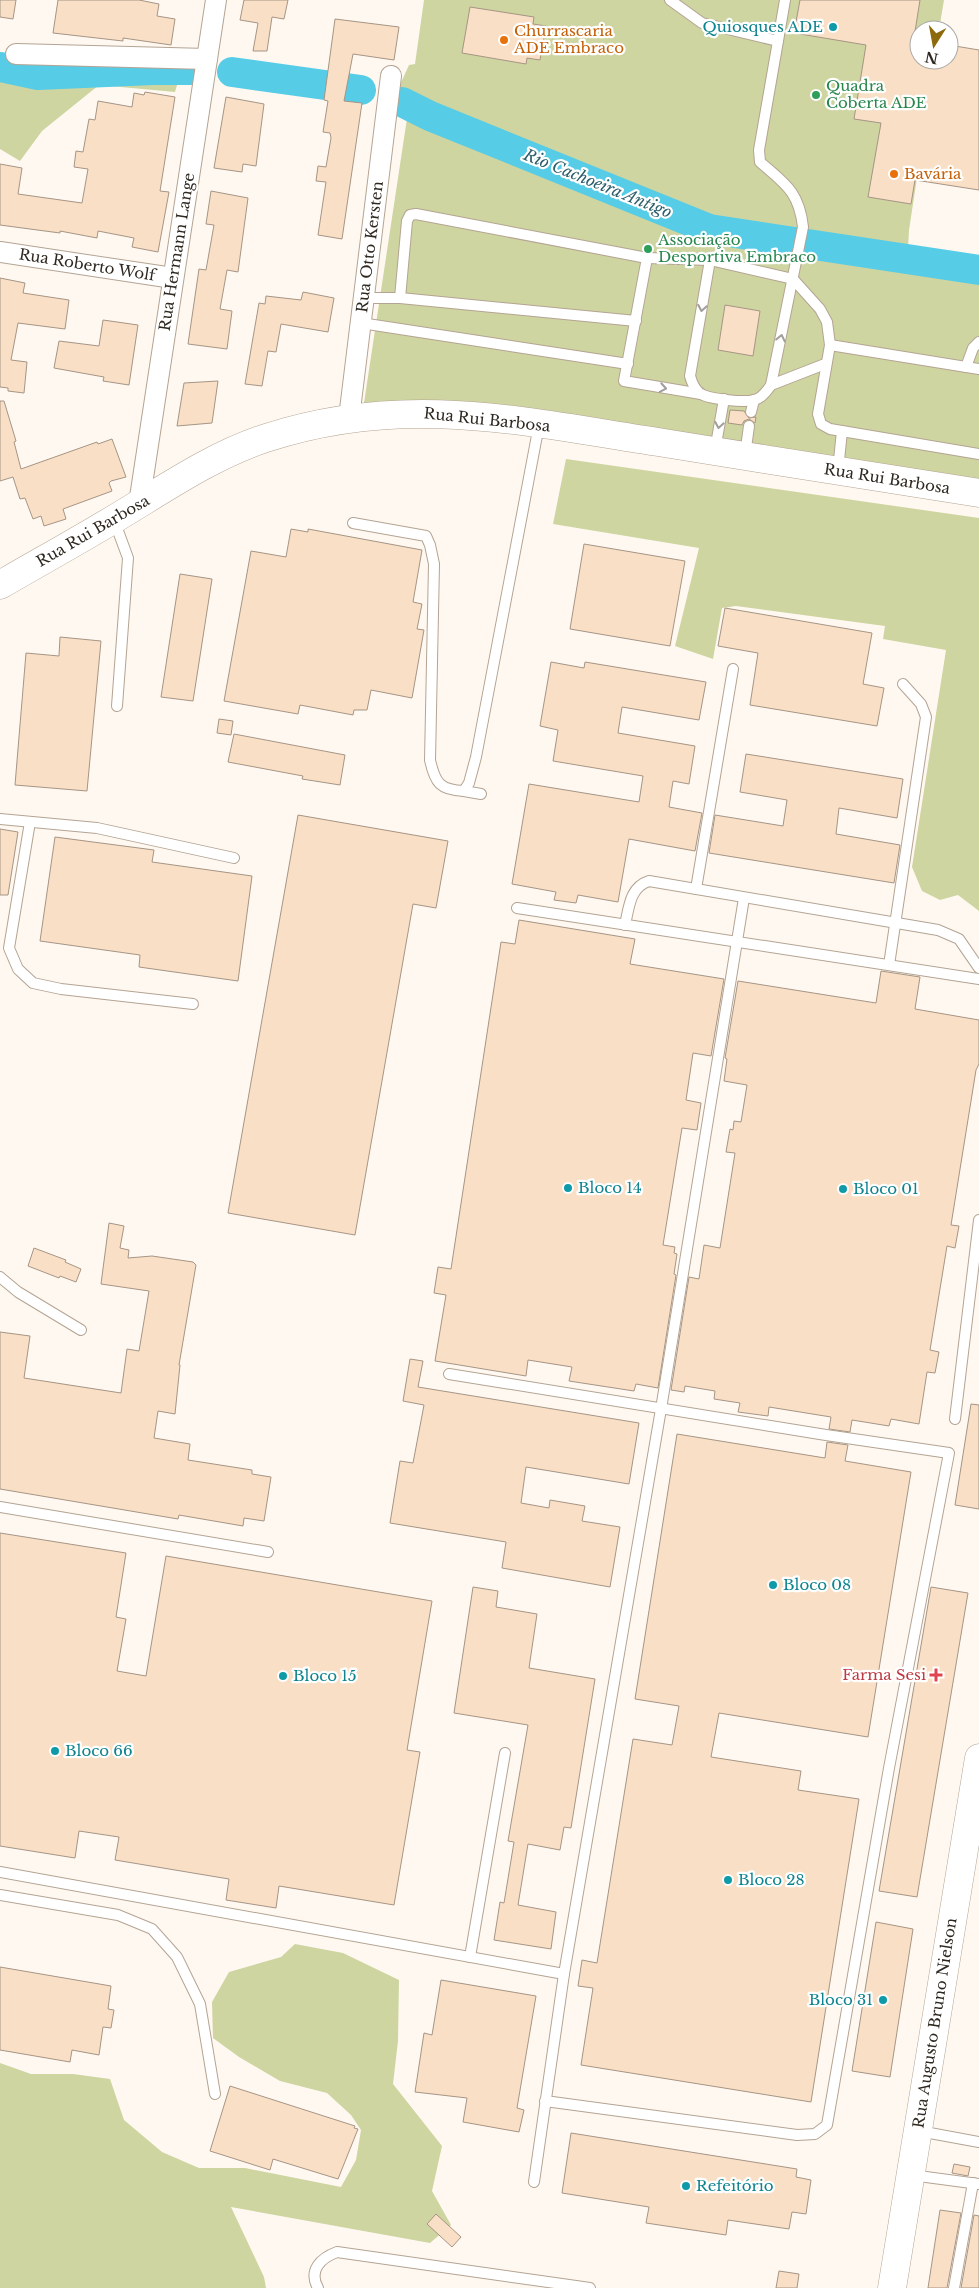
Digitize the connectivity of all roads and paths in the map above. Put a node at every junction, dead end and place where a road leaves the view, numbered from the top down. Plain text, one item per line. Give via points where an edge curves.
1 (216, 0) edge
2 (670, 0) edge
3 (785, 0) edge
4 (778, 41) junction
5 (16, 54) dead end
6 (207, 59) junction
7 (391, 76) dead end
8 (0, 252) edge
9 (647, 258) junction
10 (710, 260) junction
11 (174, 278) junction
12 (793, 279) junction
13 (364, 298) junction
14 (400, 298) junction
15 (636, 321) junction
16 (361, 322) junction
17 (979, 342) edge
18 (830, 345) junction
19 (628, 364) junction
20 (826, 364) junction
21 (966, 367) junction
22 (979, 369) edge
23 (771, 385) junction
24 (701, 394) junction
25 (724, 399) junction
26 (754, 400) junction
27 (751, 412) dead end
28 (349, 418) junction
29 (539, 424) junction
30 (749, 426) dead end
31 (842, 431) junction
32 (715, 451) junction
33 (979, 454) edge
34 (745, 456) junction
35 (838, 471) junction
36 (979, 494) edge
37 (138, 504) junction
38 (113, 520) junction
39 (354, 523) dead end
40 (0, 585) edge
41 (733, 669) dead end
42 (903, 684) dead end
43 (117, 706) dead end
44 (464, 791) junction
45 (481, 794) dead end
46 (0, 819) edge
47 (30, 822) junction
48 (234, 858) dead end
49 (696, 889) junction
50 (744, 898) junction
51 (517, 908) dead end
52 (894, 922) junction
53 (625, 924) junction
54 (738, 942) junction
55 (889, 965) junction
56 (979, 968) edge
57 (979, 979) edge
58 (193, 1004) dead end
59 (979, 1220) edge
60 (0, 1277) edge
61 (81, 1330) dead end
62 (449, 1374) dead end
63 (661, 1409) junction
64 (955, 1419) dead end
65 (0, 1507) edge
66 (268, 1552) dead end
67 (506, 1753) dead end
68 (979, 1758) edge
69 (0, 1872) edge
70 (0, 1895) edge
71 (470, 1957) junction
72 (564, 1974) junction
73 (215, 2094) dead end
74 (546, 2101) junction
75 (918, 2131) junction
76 (979, 2142) edge
77 (910, 2175) junction
78 (534, 2182) dead end
79 (976, 2184) edge
80 (318, 2288) edge
81 (590, 2288) edge
82 (892, 2288) edge
83 (954, 2288) edge

1 - 6 street, Rua Hermann Lange
2 - 4 lane via 702,23
3 - 4 lane
4 - 12 lane via 759,150 760,162 791,190 802,213 803,227
5 - 6 street
6 - 11 street, Rua Hermann Lange
7 - 13 street, Rua Otto Kersten
8 - 11 street, Rua Roberto Wolf
9 - 10 lane
9 - 14 lane via 416,214 407,221
9 - 15 lane
10 - 12 lane
10 -> 24 lane via 690,376
11 - 37 street, Rua Hermann Lange
12 - 18 lane via 828,322
23 -> 12 lane
13 - 14 lane
13 - 16 street, Rua Otto Kersten
14 - 15 lane
15 - 19 lane
16 - 19 lane
16 - 28 street, Rua Otto Kersten
17 - 21 lane via 973,348
18 - 20 lane
18 - 21 lane
19 -> 24 lane via 624,381
20 - 23 lane
20 - 31 lane via 818,414 821,424
21 - 22 lane
23 - 26 lane via 767,392
24 - 25 lane
25 - 26 lane
25 -> 32 lane
26 - 27 lane
28 - 29 main road, Rua Rui Barbosa via 394,413 444,413
28 - 37 main road, Rua Rui Barbosa via 264,439 209,463
29 - 32 main road, Rua Rui Barbosa
29 - 44 lane via 476,757
30 - 34 lane
31 - 33 lane
31 - 35 lane
32 - 34 main road, Rua Rui Barbosa
34 - 35 main road, Rua Rui Barbosa
35 - 36 main road, Rua Rui Barbosa
37 - 38 main road, Rua Rui Barbosa
38 - 40 main road, Rua Rui Barbosa
38 - 43 lane via 128,558
39 - 44 lane via 426,536 430,545 434,564 430,760 438,783 450,791
41 - 49 lane
42 - 52 lane via 921,704 926,717
44 - 45 lane
46 - 47 lane
47 - 48 lane via 97,828
47 - 58 lane via 9,948 18,969 33,983 61,989
49 - 50 lane
49 - 53 lane via 648,881 639,884 633,893
50 - 52 lane
50 - 54 lane
51 - 53 lane
52 - 55 lane
52 - 56 lane via 938,930 959,939
53 - 54 lane
54 - 55 lane
54 - 63 lane
55 - 57 lane
59 - 64 lane
60 - 61 lane via 18,1292
62 - 63 lane
63 - 72 lane
63 - 74 lane via 949,1453 889,1768 827,2125 815,2134 797,2135
65 - 66 lane
67 - 71 lane
68 - 75 main road, Rua Augusto Bruno Nielson
69 - 71 lane
70 - 73 lane via 118,1915 152,1929 177,1957 200,2004
71 - 72 lane
72 - 74 lane
74 - 78 lane
75 - 76 lane
75 - 77 main road, Rua Augusto Bruno Nielson
77 - 79 lane
77 - 82 main road, Rua Augusto Bruno Nielson
79 - 83 lane
80 - 81 lane via 314,2276 318,2264 325,2256 337,2252

